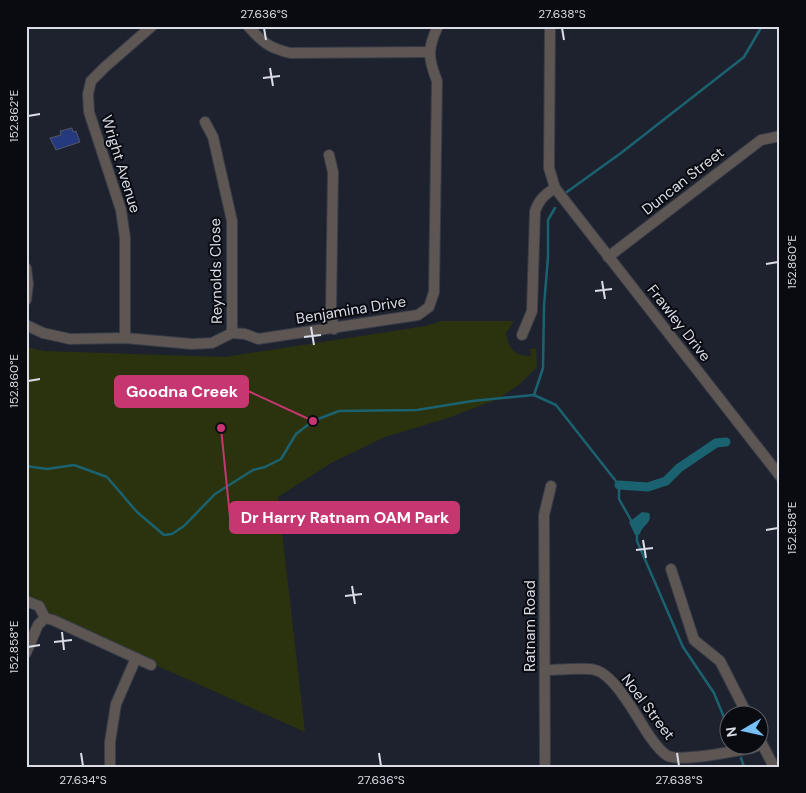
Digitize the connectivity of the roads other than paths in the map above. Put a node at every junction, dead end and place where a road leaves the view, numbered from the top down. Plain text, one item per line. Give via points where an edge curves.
1 (152, 26) edge
2 (248, 26) edge
3 (438, 26) edge
4 (550, 26) edge
5 (429, 52) junction
6 (206, 122) dead end
7 (780, 136) edge
8 (329, 155) dead end
9 (555, 188) junction
10 (608, 257) junction
11 (26, 268) edge
12 (26, 300) edge
13 (26, 325) edge
14 (334, 329) junction
15 (232, 333) junction
16 (522, 335) dead end
17 (126, 338) junction
18 (780, 476) edge
19 (551, 486) dead end
20 (671, 569) dead end
21 (26, 601) edge
22 (45, 618) junction
23 (26, 652) edge
24 (136, 658) junction
25 (151, 665) dead end
26 (545, 670) junction
27 (743, 706) edge
28 (718, 753) edge
29 (767, 756) edge
30 (110, 767) edge
31 (545, 767) edge
32 (774, 767) edge

1 - 17 street, Wright Avenue via 98,74 88,94 89,112 121,210 125,238
2 - 5 street via 261,42 290,53
3 - 5 street
4 - 9 street via 549,168
5 - 14 street, Benjamina Drive via 437,81 434,292 430,307 418,315
6 - 15 street, Reynolds Close via 213,137 232,221
7 - 10 street, Duncan Street via 761,140
8 - 14 street via 333,172 331,312
9 - 10 street, Frawley Drive
9 - 16 street via 544,195 535,211 532,311
10 - 18 street, Frawley Drive
11 - 12 street
13 - 17 street via 70,339
14 - 15 street, Benjamina Drive via 258,340
15 - 17 street via 212,344
19 - 26 street, Ratnam Road via 544,515
20 - 27 street via 694,640 720,662
21 - 22 street via 39,606
22 - 23 street via 38,625
22 - 24 street
24 - 25 street
24 - 30 street via 116,704
26 - 28 street, Noel Street via 595,670 605,675 667,756 677,758
26 - 31 street, Ratnam Road
29 - 32 street

